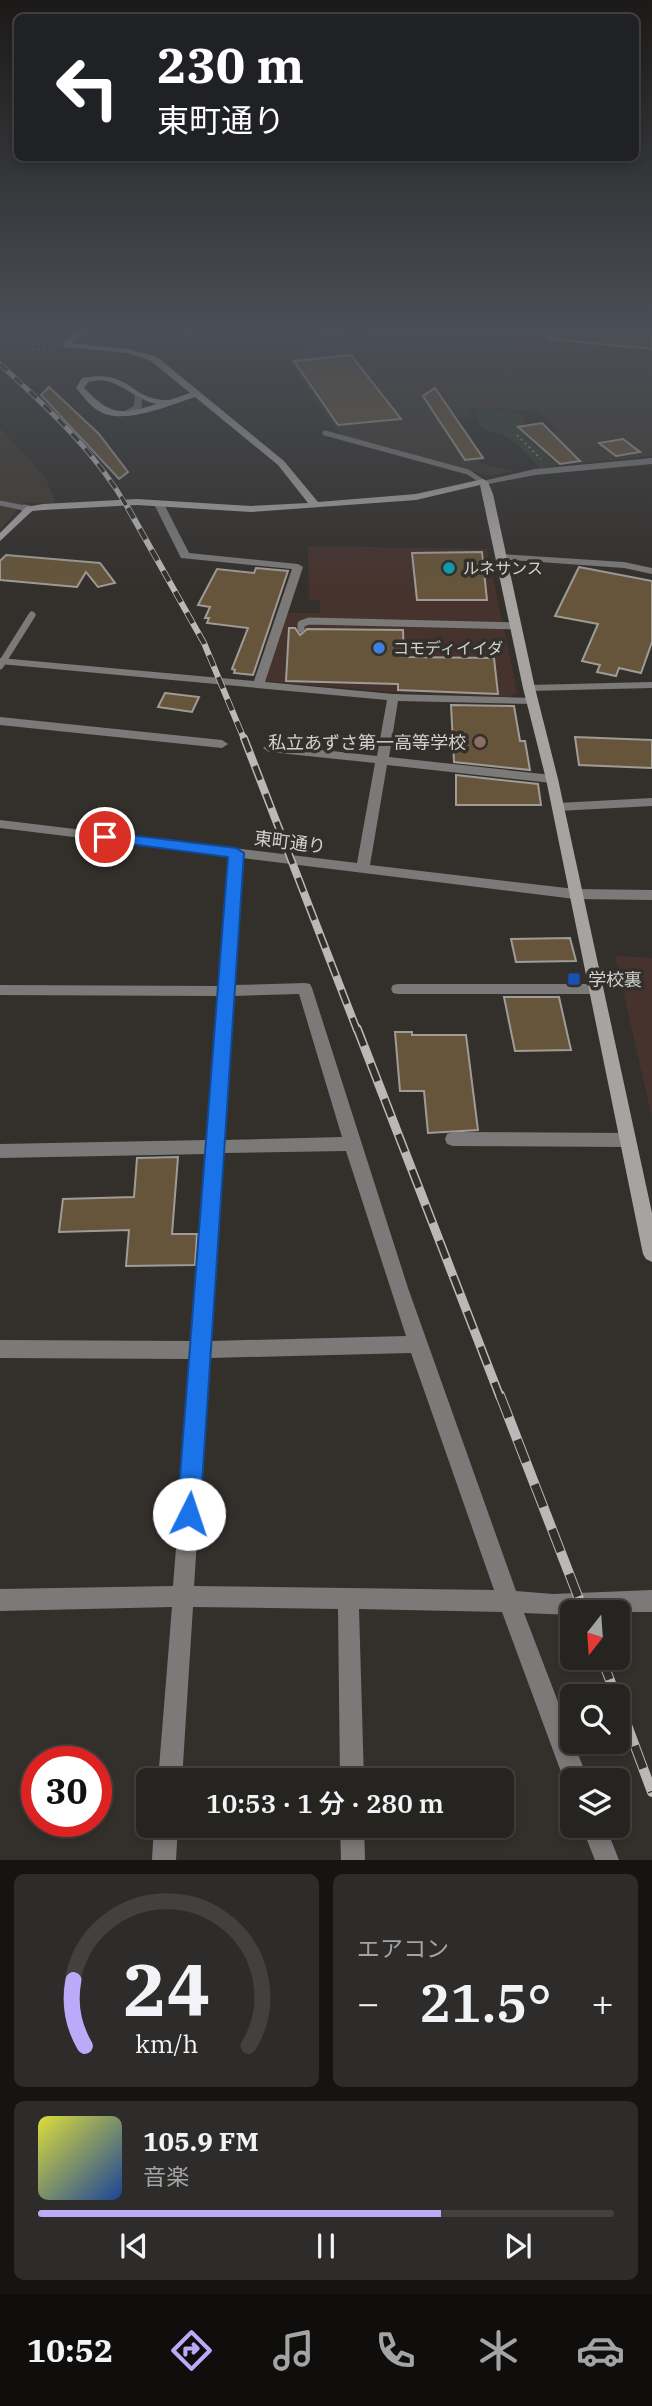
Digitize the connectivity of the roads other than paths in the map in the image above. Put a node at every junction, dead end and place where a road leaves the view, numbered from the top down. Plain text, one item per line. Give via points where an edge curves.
1 (223, 414) edge
2 (325, 433) dead end
3 (652, 460) edge
4 (483, 482) junction
5 (0, 503) edge
6 (159, 504) junction
7 (315, 505) junction
8 (29, 509) junction
9 (0, 538) edge
10 (502, 557) junction
11 (652, 571) edge
12 (33, 615) dead end
13 (516, 625) junction
14 (301, 629) dead end
15 (1, 662) edge
16 (652, 685) edge
17 (258, 686) junction
18 (530, 695) junction
19 (393, 697) junction
20 (0, 722) edge
21 (222, 744) dead end
22 (269, 748) dead end
23 (382, 760) junction
24 (552, 779) junction
25 (652, 802) edge
26 (558, 807) junction
27 (0, 824) edge
28 (236, 853) junction
29 (363, 869) junction
30 (575, 894) junction
31 (652, 895) edge
32 (398, 989) dead end
33 (595, 989) junction
34 (0, 990) edge
35 (226, 991) junction
36 (453, 1139) dead end
37 (628, 1140) junction
38 (350, 1144) junction
39 (215, 1147) junction
40 (0, 1151) edge
41 (652, 1253) edge
42 (418, 1344) junction
43 (0, 1349) edge
44 (201, 1350) junction
45 (183, 1596) junction
46 (348, 1598) junction
47 (0, 1600) edge
48 (508, 1601) junction
49 (652, 1601) edge
50 (171, 1768) edge
51 (352, 1768) edge
52 (571, 1768) edge
53 (165, 1838) edge
54 (352, 1838) edge
55 (598, 1838) edge
56 (164, 1860) edge
57 (353, 1860) edge
58 (607, 1860) edge

1 - 7 street via 281,463
2 - 4 lane via 468,472
3 - 4 street
4 - 7 street via 416,497
4 - 10 street
5 - 8 lane
6 - 7 street via 241,509
6 - 8 street
6 - 17 street via 185,556 298,567
8 - 9 street
10 - 11 street
10 - 13 street
12 - 15 lane
13 - 14 lane via 309,621 301,624
13 - 18 street
15 - 17 street
16 - 18 street
17 - 19 street
18 - 19 street
18 - 24 street
19 - 23 street
20 - 21 street
22 - 23 street
23 - 24 street
23 - 29 street
24 - 26 street
25 - 26 street
26 - 30 street
27 - 28 street, 東町通り
28 - 29 street, 東町通り
28 - 35 street
29 - 30 street, 東町通り
30 - 31 street, 東町通り
30 - 33 street
32 - 33 street
33 - 37 street
34 - 35 street
35 - 38 street via 305,988
35 - 39 street
36 - 37 street
37 - 41 street
38 - 39 street
38 - 42 street
39 - 40 street
39 - 44 street
42 - 44 street
42 - 48 street
43 - 44 street
44 - 45 street
45 - 46 street
45 - 47 street
45 - 50 street
46 - 48 street
46 - 51 street
48 - 49 street via 553,1605
48 - 52 street
53 - 56 street
54 - 57 street
55 - 58 street

